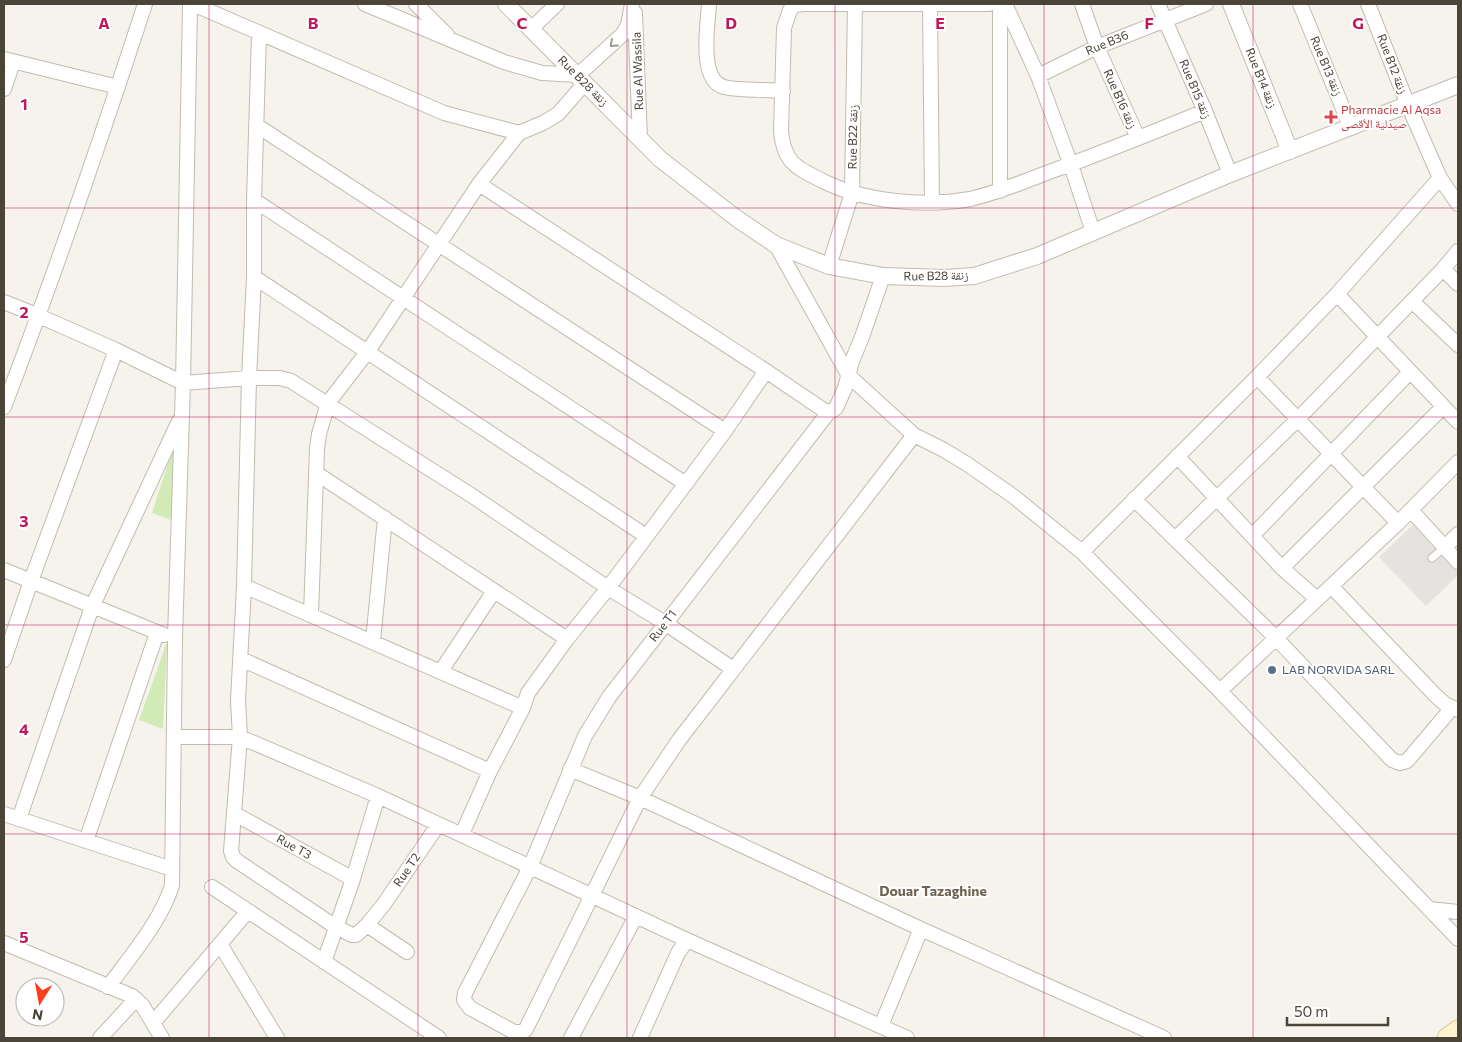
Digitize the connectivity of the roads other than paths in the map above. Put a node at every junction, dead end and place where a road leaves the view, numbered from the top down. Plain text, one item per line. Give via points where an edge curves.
1 (145, 4) edge
2 (191, 4) edge
3 (365, 4) edge
4 (416, 4) edge
5 (506, 4) edge
6 (557, 4) edge
7 (633, 4) edge
8 (709, 4) edge
9 (855, 4) edge
10 (930, 4) edge
11 (989, 4) edge
12 (1000, 4) edge
13 (1005, 4) edge
14 (1082, 4) edge
15 (1158, 4) edge
16 (1206, 4) edge
17 (1231, 4) edge
18 (1300, 4) edge
19 (1368, 4) edge
20 (1165, 19) junction
21 (531, 29) junction
22 (260, 34) junction
23 (453, 41) junction
24 (1097, 47) junction
25 (8, 60) edge
26 (1038, 76) junction
27 (581, 79) junction
28 (1458, 85) edge
29 (118, 87) junction
30 (4, 89) edge
31 (783, 90) junction
32 (1408, 105) junction
33 (1205, 111) junction
34 (256, 125) junction
35 (1352, 128) junction
36 (519, 133) junction
37 (1138, 138) junction
38 (640, 139) junction
39 (1290, 151) junction
40 (1071, 165) junction
41 (1230, 174) junction
42 (1440, 178) junction
43 (479, 184) junction
44 (1000, 190) junction
45 (852, 193) junction
46 (254, 200) junction
47 (932, 203) junction
48 (1458, 204) edge
49 (1093, 232) junction
50 (439, 243) junction
51 (776, 245) junction
52 (1458, 250) edge
53 (830, 266) junction
54 (1443, 269) junction
55 (883, 276) junction
56 (254, 277) junction
57 (1458, 284) edge
58 (1337, 294) junction
59 (403, 298) junction
60 (1412, 301) junction
61 (4, 302) edge
62 (39, 316) junction
63 (1377, 336) junction
64 (1458, 345) edge
65 (116, 350) junction
66 (368, 352) junction
67 (766, 371) junction
68 (1410, 372) junction
69 (848, 376) junction
70 (1257, 377) junction
71 (249, 378) junction
72 (183, 383) junction
73 (328, 403) junction
74 (4, 407) edge
75 (1443, 407) junction
76 (828, 413) junction
77 (182, 416) junction
78 (1298, 419) junction
79 (1458, 422) edge
80 (725, 430) junction
81 (914, 435) junction
82 (1332, 454) junction
83 (1176, 456) junction
84 (1458, 462) edge
85 (316, 473) junction
86 (686, 484) junction
87 (1362, 486) junction
88 (1216, 498) junction
89 (1134, 499) junction
90 (1410, 510) junction
91 (385, 518) junction
92 (1398, 523) junction
93 (1458, 534) edge
94 (646, 536) junction
95 (1252, 536) junction
96 (1175, 539) junction
97 (1444, 547) junction
98 (1082, 552) junction
99 (1432, 558) dead end
100 (1458, 562) edge
101 (1282, 568) junction
102 (4, 570) edge
103 (31, 581) junction
104 (244, 586) junction
105 (1331, 586) junction
106 (608, 588) junction
107 (494, 591) junction
108 (1317, 599) junction
109 (92, 607) junction
110 (311, 614) junction
111 (665, 623) junction
112 (157, 633) junction
113 (1275, 637) junction
114 (174, 638) junction
115 (567, 639) junction
116 (373, 642) junction
117 (241, 659) junction
118 (4, 660) edge
119 (733, 669) junction
120 (441, 672) junction
121 (1220, 692) junction
122 (523, 708) junction
123 (1455, 709) edge
124 (240, 736) junction
125 (174, 737) junction
126 (570, 769) junction
127 (490, 771) junction
128 (378, 796) junction
129 (640, 798) junction
130 (4, 814) edge
131 (234, 814) junction
132 (19, 819) junction
133 (438, 825) junction
134 (462, 834) junction
135 (86, 841) junction
136 (530, 867) junction
137 (172, 869) junction
138 (353, 879) junction
139 (212, 886) dead end
140 (593, 896) junction
141 (1428, 909) junction
142 (248, 911) junction
143 (1458, 912) edge
144 (636, 916) junction
145 (371, 920) junction
146 (336, 927) junction
147 (921, 929) junction
148 (1458, 939) edge
149 (687, 940) junction
150 (4, 943) edge
151 (220, 944) junction
152 (407, 952) dead end
153 (324, 962) junction
154 (108, 987) junction
155 (136, 999) junction
156 (153, 1023) junction
157 (882, 1026) junction
158 (1458, 1030) edge
159 (429, 1036) edge
160 (100, 1038) edge
161 (162, 1038) edge
162 (277, 1038) edge
163 (571, 1038) edge
164 (642, 1038) edge
165 (907, 1038) edge
166 (1164, 1038) edge
167 (1447, 1038) edge

1 - 29 street
2 - 22 street
2 - 72 street
3 - 23 street
4 - 23 street
5 - 21 street, Rue B28 زنقة
6 - 21 street
7 -> 27 street via 623,34
7 - 38 street, Rue Al Wassila
8 - 31 street via 707,56 712,78 726,87
9 - 10 street
9 - 31 street via 802,4 790,10 784,28
9 - 45 street, Rue B22 زنقة
10 - 11 street
10 - 47 street
12 - 44 street
13 - 26 street
14 - 24 street, Rue B16 زنقة
15 - 20 street, Rue B15 زنقة
16 - 20 street, Rue B36
17 - 39 street, Rue B14 زنقة
18 - 35 street, Rue B13 زنقة
19 - 32 street, Rue B12 زنقة
20 - 24 street, Rue B36
20 - 33 street, Rue B15 زنقة
21 - 27 street, Rue B28 زنقة
22 - 34 street
22 - 36 street via 444,113
23 - 27 street via 526,69
24 - 26 street, Rue B36
24 - 37 street, Rue B16 زنقة
25 - 29 street
25 - 30 street
26 - 40 street
27 - 36 street via 558,114
27 - 38 street, Rue B28 زنقة
28 - 32 street, Rue B28 زنقة
29 - 62 street
31 - 45 street via 781,131 787,157 798,168
32 - 35 street, Rue B28 زنقة
32 - 42 street, Rue B12 زنقة
33 - 37 street
33 - 41 street, Rue B15 زنقة
34 - 46 street
34 - 50 street
35 - 39 street, Rue B28 زنقة
36 - 43 street
37 - 40 street
38 - 51 street, Rue B28 زنقة via 736,218
39 - 41 street, Rue B28 زنقة
40 - 44 street
40 - 49 street
41 - 49 street, Rue B28 زنقة
42 - 48 street, Rue B12 زنقة
42 - 58 street
43 - 50 street
43 - 67 street
44 - 47 street via 970,199
45 - 47 street
45 - 53 street, Rue B22 زنقة
46 - 56 street
46 - 59 street
49 - 55 street, Rue B28 زنقة via 1037,256 974,276
50 - 59 street
50 - 80 street
51 - 53 street, Rue B28 زنقة
51 - 69 street
52 - 54 street
53 - 55 street, Rue B28 زنقة
54 - 57 street
54 - 60 street
55 - 69 street, Rue T1
56 - 66 street
56 - 71 street
58 - 63 street
58 - 70 street
59 - 66 street
59 - 86 street
60 - 63 street
60 - 64 street
61 - 62 street
62 - 65 street
62 - 74 street
63 - 68 street
63 - 78 street
65 - 72 street
65 - 103 street
66 - 73 street
66 - 94 street
67 - 76 street
67 - 80 street
68 - 75 street
68 - 82 street
69 - 76 street, Rue T1 via 836,408
69 - 81 street
70 - 78 street
70 - 83 street
71 - 72 street
71 - 73 street via 292,381
71 - 104 street
72 - 77 street
73 - 85 street via 319,434
73 - 106 street
75 - 79 street
75 - 87 street
76 - 111 street, Rue T1
77 - 109 street
77 - 114 street
78 - 82 street
78 - 88 street
80 - 86 street
81 - 98 street via 968,464 1014,496
81 - 119 street
82 - 87 street
82 - 95 street
83 - 88 street
83 - 89 street
84 - 90 street
85 - 91 street
85 - 110 street
86 - 94 street
87 - 92 street
87 - 101 street
88 - 95 street
88 - 96 street
89 - 96 street
89 - 98 street
90 - 92 street
90 - 97 street
91 - 107 street
91 - 116 street
92 - 105 street
93 - 97 street
94 - 106 street
95 - 101 street
96 - 113 street
97 - 99 lane
97 - 100 street
98 - 121 street
101 - 108 street
102 - 103 street
103 - 109 street
103 - 118 street
104 - 110 street
104 - 117 street
105 - 108 street
105 - 123 street via 1436,696
106 - 111 street
106 - 115 street
107 - 115 street
107 - 120 street
108 - 113 street
109 - 112 street
109 - 132 street
110 - 116 street
111 - 119 street
111 - 126 street, Rue T1 via 596,717
112 - 114 street
112 - 135 street
113 - 121 street
113 - 123 street via 1396,762 1407,761
114 - 125 street
115 - 122 street via 528,693
116 - 120 street
117 - 124 street
117 - 127 street
119 - 129 street
120 - 122 street
121 - 141 street
122 - 127 street
124 - 125 street
124 - 128 street
124 - 131 street
125 - 137 street
126 - 129 street
126 - 136 street, Rue T1
127 - 134 street
128 - 133 street
128 - 138 street
129 - 140 street
129 - 147 street
130 - 132 street
131 - 138 street, Rue T3
131 - 146 street via 230,851 233,857
132 - 135 street
133 - 134 street
133 - 145 street, Rue T2
134 - 136 street
135 - 137 street
136 - 140 street
136 - 140 street, Rue T1 via 464,1000 470,1008 514,1032 523,1032 528,1025
137 - 154 street via 167,901
138 - 146 street
139 - 142 street
140 - 144 street
141 - 143 street
141 - 148 street
142 - 151 street
142 - 153 street
144 - 149 street
144 - 163 street
145 - 146 street via 352,936
145 - 152 street
146 - 153 street
147 - 157 street
147 - 166 street
149 - 157 street
149 - 164 street
150 - 154 street
151 - 156 street
151 - 162 street
153 - 159 street
154 - 155 street
155 - 156 street
155 - 160 street
156 - 161 street
157 - 165 street
158 - 167 main road

